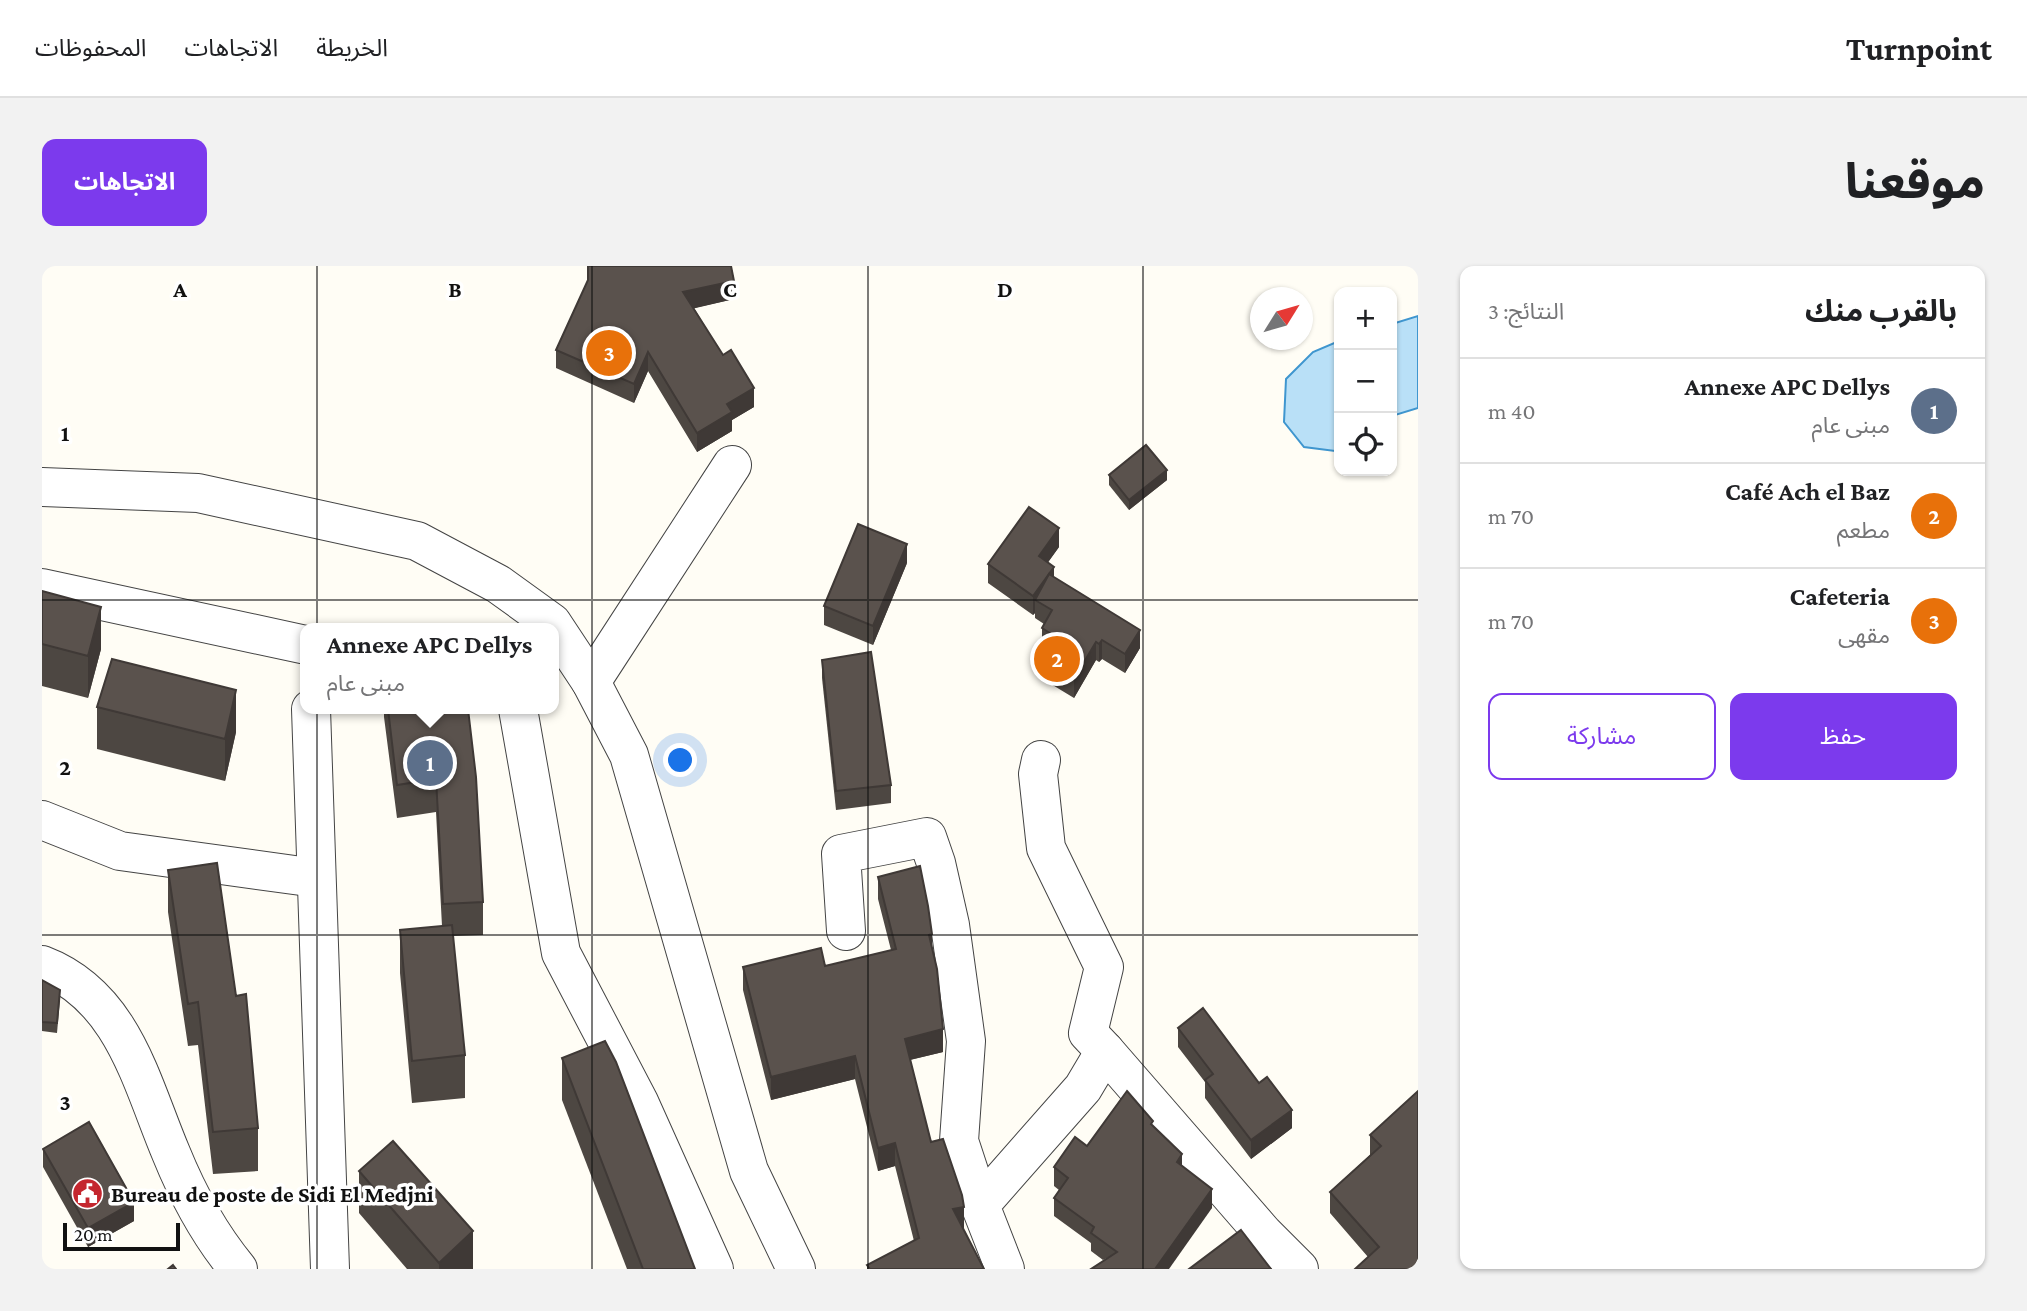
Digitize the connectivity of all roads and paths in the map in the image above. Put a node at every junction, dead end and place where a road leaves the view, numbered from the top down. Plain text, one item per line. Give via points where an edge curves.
1 (732, 465) dead end
2 (42, 487) edge
3 (42, 588) edge
4 (552, 623) edge
5 (559, 634) edge
6 (300, 644) edge
7 (591, 682) junction
8 (311, 714) edge
9 (519, 714) edge
10 (1041, 760) dead end
11 (42, 820) edge
12 (316, 878) junction
13 (846, 931) dead end
14 (42, 965) edge
15 (1105, 1051) junction
16 (980, 1205) junction
17 (237, 1269) edge
18 (330, 1269) edge
19 (714, 1269) edge
20 (796, 1269) edge
21 (1005, 1269) edge
22 (1299, 1269) edge

1 - 7 street
2 - 4 street via 198,493 417,541 498,584
3 - 6 street
5 - 7 street
7 - 20 street via 629,755 749,1171
8 - 12 street
9 - 19 street via 561,953 639,1102
10 - 15 street via 1038,775 1046,848 1104,967 1088,1033
11 - 12 street via 120,851
12 - 18 street
13 - 16 street via 841,854 927,837 950,925 966,1041 959,1140
14 - 17 street via 84,991 132,1052 171,1154 209,1231
15 - 16 street via 1083,1088
15 - 22 street
16 - 21 street

